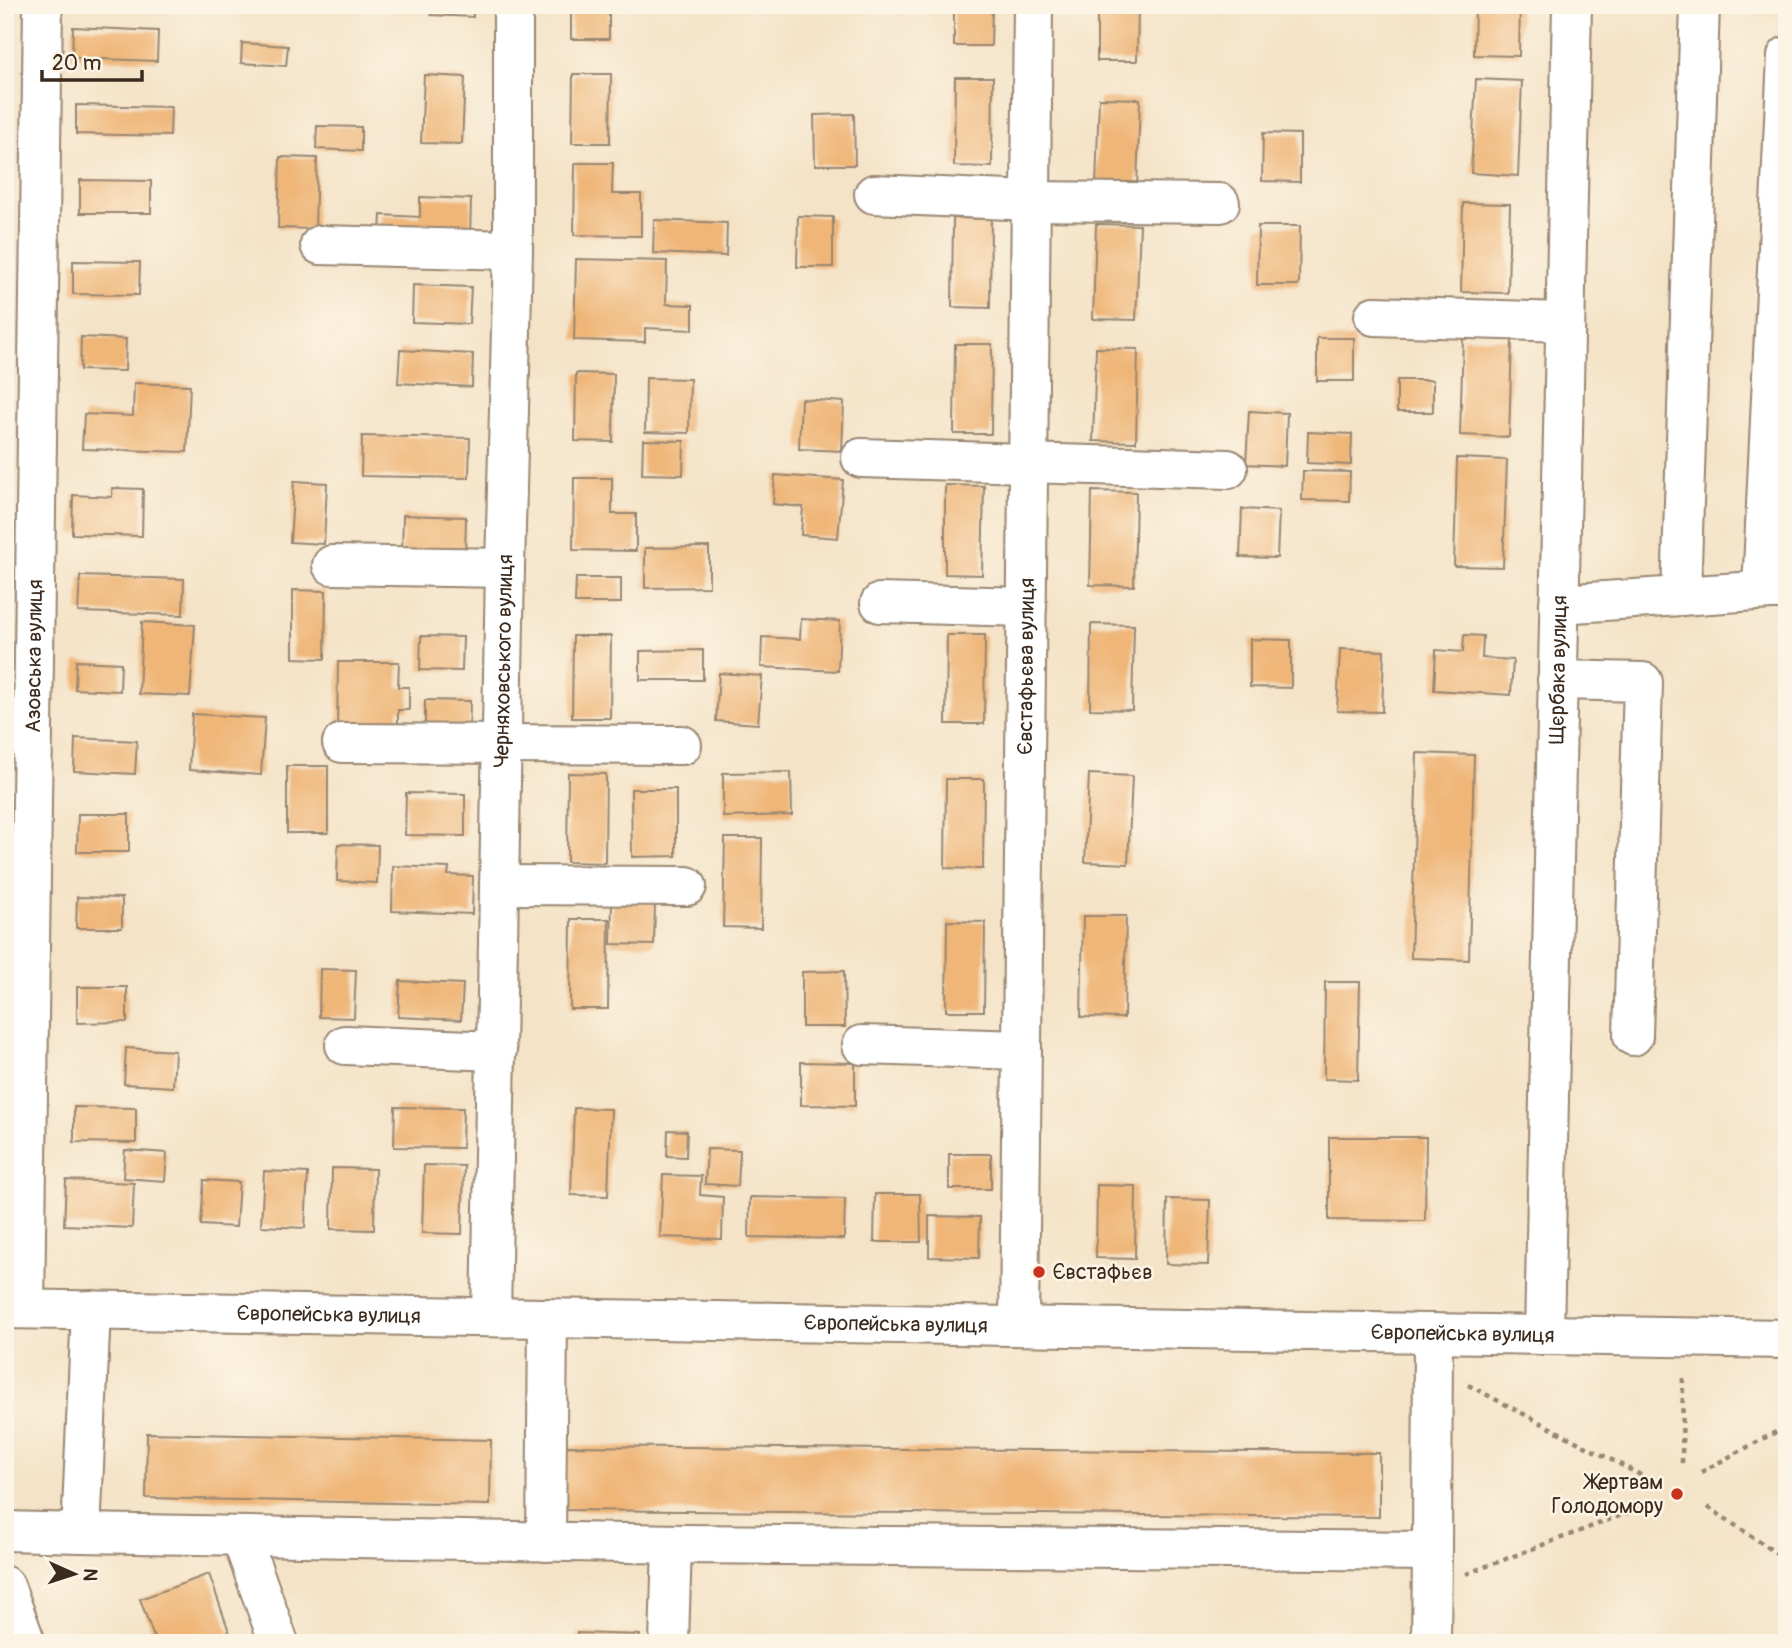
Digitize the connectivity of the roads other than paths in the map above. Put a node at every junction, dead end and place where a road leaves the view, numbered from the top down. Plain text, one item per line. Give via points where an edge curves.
1 (43, 5) edge
2 (513, 5) edge
3 (1033, 5) edge
4 (1572, 5) edge
5 (1700, 5) edge
6 (1787, 56) edge
7 (874, 194) dead end
8 (1031, 201) junction
9 (1220, 203) dead end
10 (320, 245) dead end
11 (513, 250) junction
12 (1374, 316) dead end
13 (1565, 322) junction
14 (861, 458) dead end
15 (1028, 462) junction
16 (1228, 469) dead end
17 (21, 503) edge
18 (332, 565) dead end
19 (505, 569) junction
20 (1774, 590) edge
21 (1681, 596) junction
22 (880, 603) dead end
23 (1559, 604) junction
24 (1027, 607) junction
25 (1558, 680) junction
26 (342, 743) dead end
27 (502, 745) junction
28 (682, 745) dead end
29 (499, 885) junction
30 (687, 886) dead end
31 (18, 928) edge
32 (1633, 1037) dead end
33 (345, 1045) dead end
34 (862, 1045) dead end
35 (1022, 1050) junction
36 (497, 1051) junction
37 (15, 1309) edge
38 (91, 1310) junction
39 (491, 1317) junction
40 (548, 1318) junction
41 (1019, 1326) junction
42 (1544, 1335) junction
43 (1787, 1339) edge
44 (1432, 1350) junction
45 (5, 1531) edge
46 (81, 1534) junction
47 (241, 1536) junction
48 (546, 1542) junction
49 (672, 1544) junction
50 (1432, 1569) junction
51 (5, 1586) edge
52 (26, 1643) edge
53 (279, 1643) edge
54 (669, 1643) edge
55 (1431, 1643) edge

1 - 17 street, Азовська вулиця
2 - 11 street, Черняховського вулиця
3 - 8 street, Євстафьєва вулиця
4 - 13 street, Щєрбака вулиця
5 - 21 street
6 - 20 street
7 - 8 street
8 - 9 street
8 - 15 street, Євстафьєва вулиця
10 - 11 street
11 - 19 street, Черняховського вулиця
12 - 13 street
13 - 23 street, Щєрбака вулиця
14 - 15 street
15 - 16 street
15 - 24 street, Євстафьєва вулиця
17 - 31 street, Азовська вулиця
18 - 19 street
19 - 27 street, Черняховського вулиця
20 - 21 street
21 - 23 street
22 - 24 street
23 - 25 street, Щєрбака вулиця
24 - 35 street, Євстафьєва вулиця
25 - 32 street via 1643,682
25 - 42 street, Щєрбака вулиця
26 - 27 street
27 - 28 street
27 - 29 street, Черняховського вулиця
29 - 30 street
29 - 36 street, Черняховського вулиця
31 - 37 street, Азовська вулиця
33 - 36 street
34 - 35 street
35 - 41 street, Євстафьєва вулиця
36 - 39 street, Черняховського вулиця
37 - 38 street, Європейська вулиця
38 - 39 street, Європейська вулиця
38 - 46 street
39 - 40 street, Європейська вулиця
40 - 41 street, Європейська вулиця
40 - 48 street
41 - 44 street, Європейська вулиця
42 - 43 street, Європейська вулиця
42 - 44 street, Європейська вулиця
44 - 50 street
45 - 46 street
46 - 47 street
47 - 48 street
47 - 53 street
48 - 49 street
49 - 50 street
49 - 54 street
50 - 55 street
51 - 52 street

